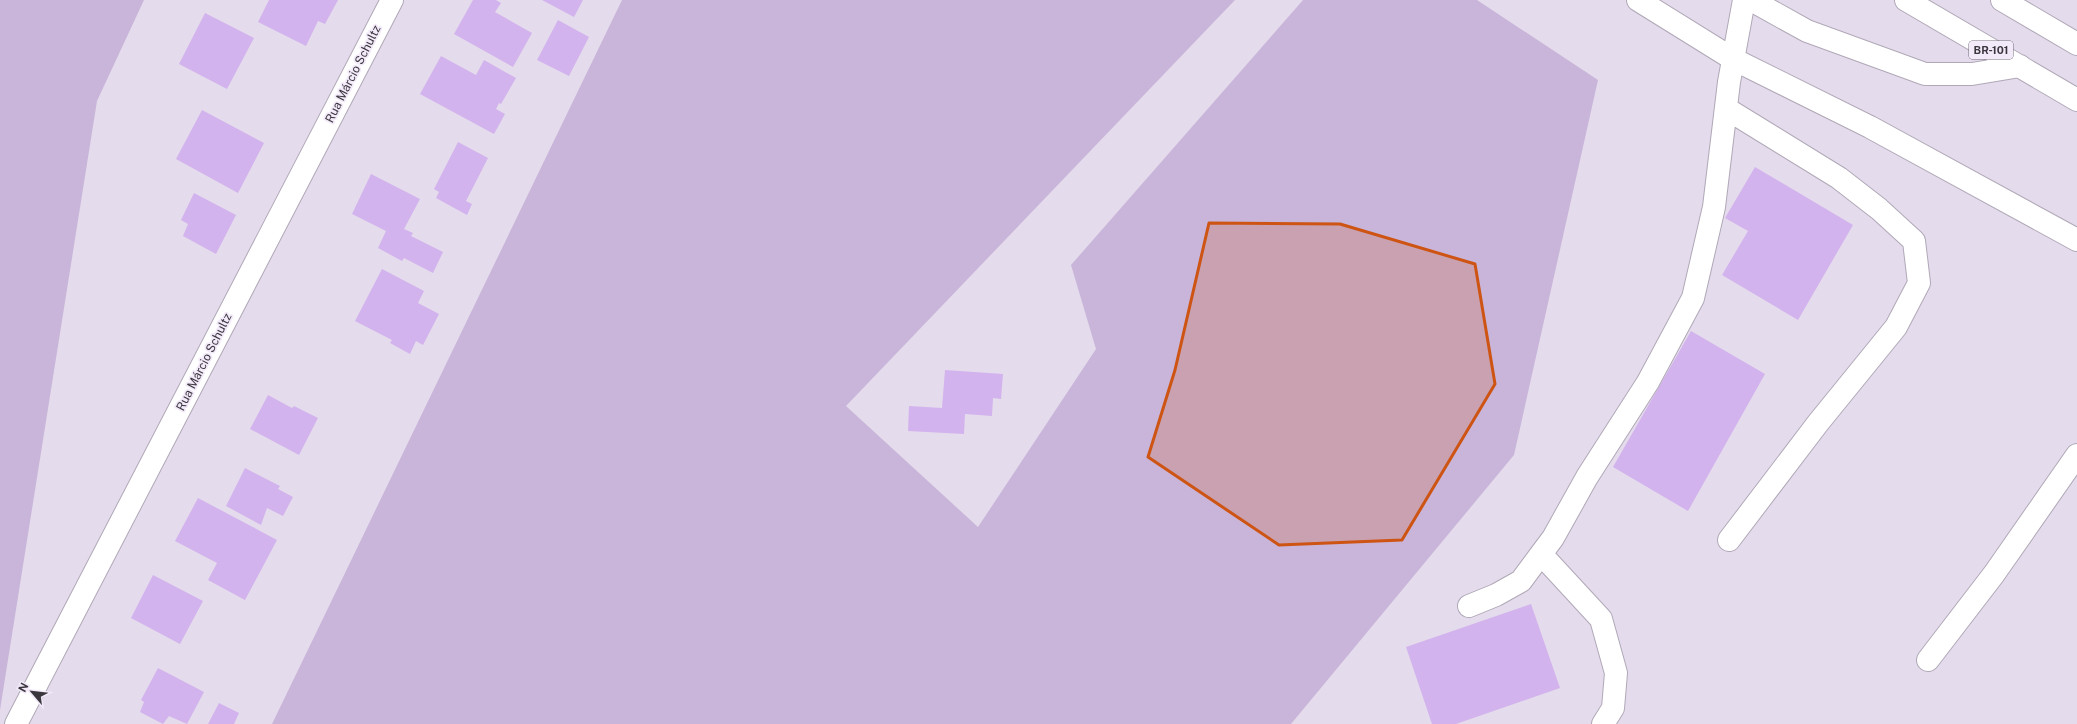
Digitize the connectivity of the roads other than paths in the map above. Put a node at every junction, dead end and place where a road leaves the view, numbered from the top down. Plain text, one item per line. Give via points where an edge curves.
1 (392, 0) edge
2 (1638, 0) edge
3 (1744, 0) edge
4 (1751, 0) edge
5 (1906, 0) edge
6 (2002, 0) edge
7 (2077, 44) edge
8 (1733, 59) junction
9 (2020, 66) junction
10 (2077, 100) edge
11 (1727, 109) junction
12 (2077, 240) edge
13 (2077, 455) edge
14 (1729, 540) dead end
15 (1541, 554) junction
16 (1469, 606) dead end
17 (1928, 660) dead end
18 (16, 724) edge
19 (1603, 724) edge

1 - 18 main road, Rua Márcio Schultz
2 - 8 main road
3 - 8 main road
4 - 9 main road via 1807,31 1925,74 1972,74
5 - 9 main road, BR-101
6 - 7 main road
8 - 11 main road
8 - 12 main road via 1870,127
9 - 10 main road, BR-101
11 - 14 main road via 1839,178 1879,209 1914,241 1919,283 1896,327 1818,422
11 - 15 main road via 1714,208 1693,298 1648,382
13 - 17 main road via 1994,574
15 - 16 main road via 1521,581
15 - 19 main road via 1601,619 1616,673 1613,708

